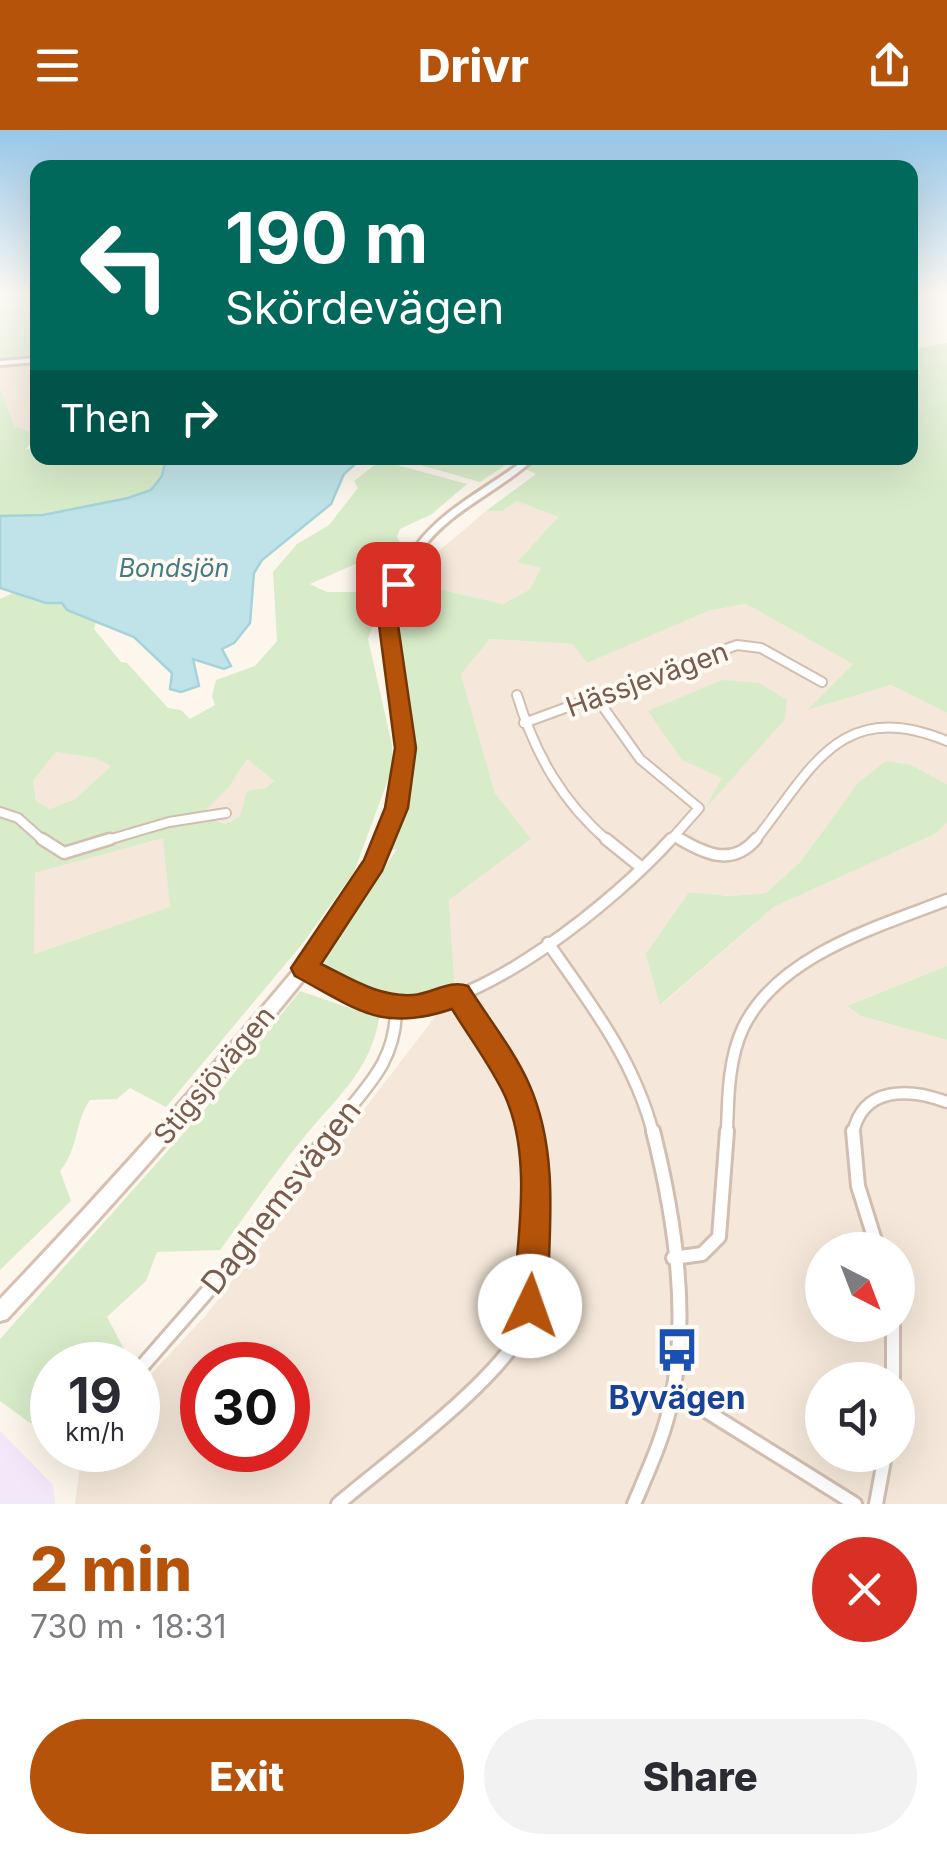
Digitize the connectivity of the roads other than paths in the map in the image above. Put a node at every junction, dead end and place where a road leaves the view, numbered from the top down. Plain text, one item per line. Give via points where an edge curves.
1 (30, 360) edge
2 (0, 362) edge
3 (522, 465) edge
4 (822, 682) dead end
5 (517, 696) dead end
6 (596, 697) junction
7 (524, 723) junction
8 (947, 740) edge
9 (0, 812) edge
10 (226, 813) dead end
11 (674, 836) junction
12 (642, 868) junction
13 (947, 900) edge
14 (548, 943) junction
15 (304, 968) junction
16 (458, 994) junction
17 (396, 1009) junction
18 (947, 1102) edge
19 (873, 1232) edge
20 (673, 1258) junction
21 (0, 1312) edge
22 (160, 1346) edge
23 (674, 1391) junction
24 (882, 1472) edge
25 (338, 1504) edge
26 (634, 1504) edge
27 (855, 1504) edge
28 (876, 1504) edge

1 - 2 main road
3 - 15 main road, Stigsjövägen via 433,532 398,584 389,625 405,748 397,808 374,864
4 - 6 street, Hässjevägen via 761,648 737,645
5 - 7 street
6 - 7 street, Hässjevägen
6 - 11 street via 637,761 699,808
7 - 12 street via 571,808
8 - 11 street via 896,724 856,730 812,764 742,854 709,854
9 - 10 street via 16,815 41,842 64,852
11 - 12 street
12 - 14 street via 589,918
13 - 20 street via 836,946 758,1004 733,1062 719,1237 702,1254
14 - 16 street
14 - 20 street via 638,1084
15 - 17 street via 360,1000
15 - 21 main road, Stigsjövägen via 137,1165
16 - 17 street
16 - 25 street via 517,1090 529,1123 535,1192 530,1306 522,1331 492,1372
17 - 22 street, Daghemsvägen via 381,1073 242,1253
18 - 19 street via 891,1093 877,1096 854,1118 854,1162
20 - 23 street
23 - 26 street
23 - 27 street
24 - 28 street

